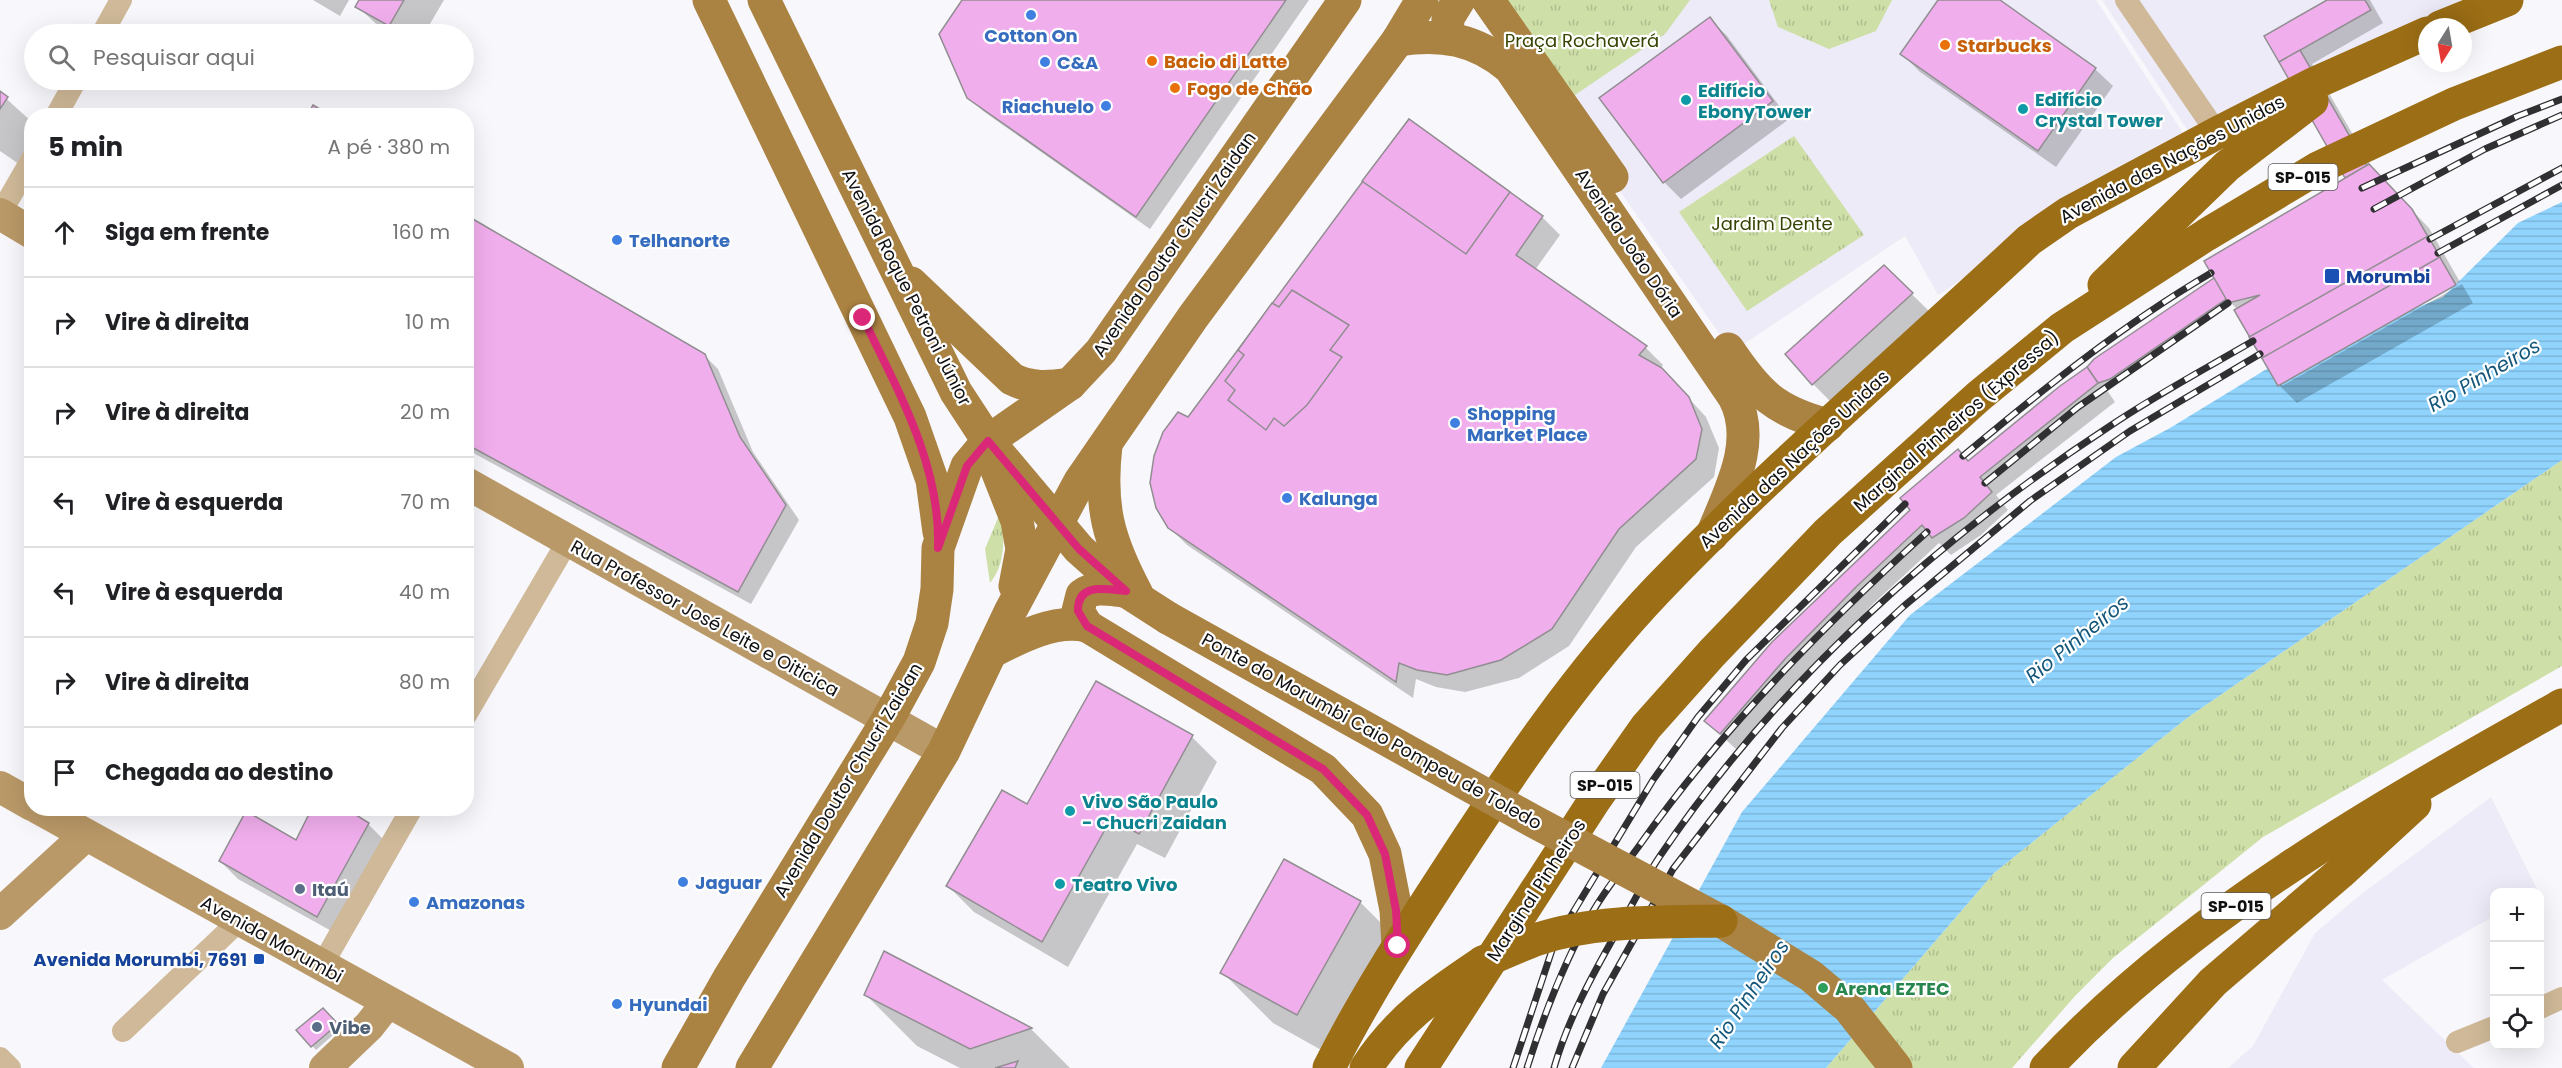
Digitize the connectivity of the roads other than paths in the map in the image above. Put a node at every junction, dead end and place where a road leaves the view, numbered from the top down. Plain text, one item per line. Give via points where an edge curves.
1 (120, 0) edge
2 (709, 0) edge
3 (764, 0) edge
4 (1345, 0) edge
5 (1422, 0) edge
6 (1459, 0) edge
7 (1488, 0) edge
8 (2126, 0) edge
9 (2507, 0) edge
10 (2462, 18) edge
11 (107, 24) edge
12 (2418, 37) edge
13 (1447, 38) junction
14 (1398, 40) junction
15 (2367, 60) junction
16 (2562, 62) edge
17 (70, 90) edge
18 (60, 108) edge
19 (2217, 133) junction
20 (24, 173) edge
21 (0, 214) edge
22 (24, 228) edge
23 (896, 267) junction
24 (2062, 328) junction
25 (1070, 384) junction
26 (1828, 425) junction
27 (988, 441) junction
28 (1106, 443) junction
29 (474, 488) edge
30 (1057, 525) junction
31 (1828, 532) joint
32 (1712, 535) junction
33 (567, 542) junction
34 (938, 548) junction
35 (1133, 596) junction
36 (1010, 612) junction
37 (1168, 618) joint
38 (1087, 626) junction
39 (991, 652) junction
40 (474, 701) edge
41 (2562, 705) edge
42 (888, 719) junction
43 (944, 751) junction
44 (2447, 770) junction
45 (0, 787) edge
46 (24, 800) edge
47 (51, 816) edge
48 (407, 816) edge
49 (85, 836) junction
50 (0, 914) edge
51 (239, 921) junction
52 (1721, 921) junction
53 (1398, 946) junction
54 (321, 966) junction
55 (2562, 998) edge
56 (387, 1003) junction
57 (2544, 1006) edge
58 (2490, 1029) edge
59 (123, 1030) dead end
60 (2457, 1042) dead end
61 (0, 1058) edge
62 (10, 1068) edge
63 (325, 1068) edge
64 (508, 1068) edge
65 (678, 1068) edge
66 (752, 1068) edge
67 (1329, 1068) edge
68 (1366, 1068) edge
69 (1421, 1068) edge
70 (1896, 1068) edge
71 (2046, 1068) edge
72 (2134, 1068) edge

1 - 11 street
2 - 34 main road via 910,417 937,500
3 - 23 main road, Avenida Roque Petroni Júnior
4 - 25 main road, Avenida Doutor Chucri Zaidan via 1101,351
5 - 14 main road
6 - 13 main road via 1448,18
7 - 26 main road, Avenida João Dória via 1758,390 1779,408
8 - 19 street
9 - 10 highway
12 - 15 highway, Avenida das Nações Unidas
13 - 14 main road, Avenida João Dória
13 - 32 main road, Avenida João Dória via 1482,48 1510,68 1734,397 1742,415 1743,442 1739,464
14 - 28 main road via 1197,311
15 - 19 highway, Avenida das Nações Unidas
15 - 24 highway via 2227,166
16 - 24 highway, Marginal Pinheiros (Expressa) / SP-015 via 2454,104 2318,168
17 - 18 street
19 - 26 highway, Avenida das Nações Unidas via 2068,213 2029,240
20 - 21 street
21 - 22 street
23 - 25 main road via 1012,379 1038,387
23 - 27 main road, Avenida Roque Petroni Júnior via 957,392
24 - 31 highway, Marginal Pinheiros (Expressa) / SP-015 via 1979,396
25 - 27 main road, Avenida Doutor Chucri Zaidan
26 - 32 highway, Avenida das Nações Unidas
27 - 30 main road, Avenida Roque Petroni Júnior
27 - 34 main road, Avenida Doutor Chucri Zaidan via 967,466
27 - 36 main road via 1017,521 1022,549
28 - 30 main road
28 - 35 main road via 1102,483 1105,507
29 - 33 street, Rua Professor José Leite e Oiticica
30 - 35 main road, Avenida Roque Petroni Júnior via 1090,561
30 - 36 main road
31 - 69 highway, Marginal Pinheiros / SP-015 via 1646,727
32 - 53 highway, Avenida das Nações Unidas via 1656,591 1563,700 1509,774
33 - 40 street
33 - 42 street, Rua Professor José Leite e Oiticica
34 - 42 main road, Avenida Doutor Chucri Zaidan via 932,623 919,662
35 - 37 main road, Avenida Roque Petroni Júnior
35 - 38 main road via 1089,590 1082,595 1078,611
36 - 39 main road
37 - 52 main road, Ponte do Morumbi Caio Pompeu de Toledo, bridge
38 - 39 main road via 1077,624 1035,632
38 - 53 main road via 1323,769 1367,815 1385,854 1396,910
39 - 43 main road
41 - 44 highway, SP-015
42 - 43 street, Rua Professor José Leite e Oiticica
42 - 65 main road, Avenida Doutor Chucri Zaidan
43 - 66 main road
44 - 71 highway, SP-015 via 2293,864 2172,952
44 - 72 highway via 2401,818 2213,982
45 - 46 street
47 - 49 street, Avenida Morumbi
48 - 54 street
49 - 50 street
49 - 51 street, Avenida Morumbi
51 - 54 street, Avenida Morumbi
51 - 59 street
52 - 68 highway, bridge via 1645,922 1565,933 1539,939 1483,962 1424,1001 1384,1041
52 - 70 main road, Ponte do Morumbi Caio Pompeu de Toledo via 1811,976 1849,1008
53 - 67 highway, Avenida das Nações Unidas
54 - 56 street, Avenida Morumbi
55 - 57 street
56 - 63 street
56 - 64 street, Avenida Morumbi
58 - 60 street
61 - 62 street

